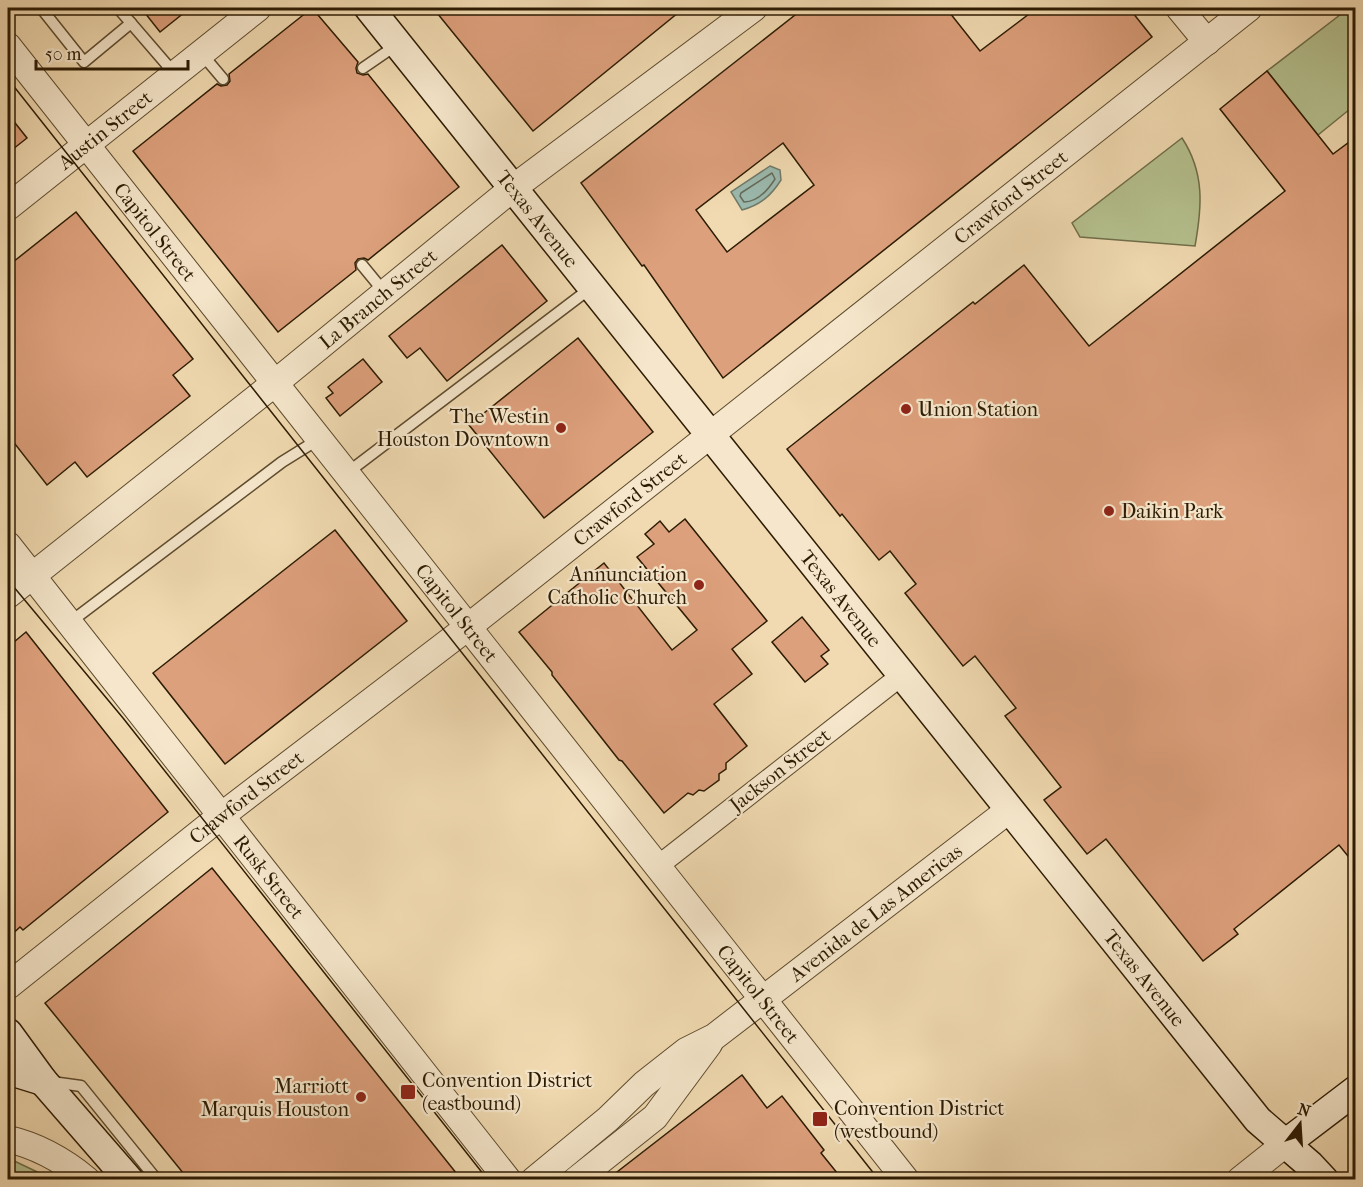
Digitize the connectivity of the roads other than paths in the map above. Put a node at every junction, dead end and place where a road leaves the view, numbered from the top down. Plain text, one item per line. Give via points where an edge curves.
1 (41, 8) edge
2 (118, 8) edge
3 (258, 8) edge
4 (369, 8) edge
5 (754, 8) edge
6 (1179, 8) edge
7 (1249, 8) edge
8 (131, 23) junction
9 (1207, 42) junction
10 (398, 44) junction
11 (8, 46) edge
12 (201, 52) junction
13 (363, 68) dead end
14 (174, 73) junction
15 (223, 79) dead end
16 (86, 144) junction
17 (513, 188) junction
18 (8, 207) edge
19 (362, 265) dead end
20 (592, 287) junction
21 (385, 294) junction
22 (275, 383) junction
23 (710, 434) junction
24 (319, 439) junction
25 (346, 474) junction
26 (8, 545) edge
27 (31, 575) junction
28 (8, 595) edge
29 (69, 623) junction
30 (468, 627) junction
31 (902, 675) junction
32 (1009, 810) junction
33 (221, 816) junction
34 (658, 866) junction
35 (8, 986) edge
36 (764, 999) junction
37 (8, 1033) edge
38 (714, 1037) junction
39 (8, 1073) edge
40 (43, 1081) junction
41 (1356, 1090) edge
42 (8, 1139) edge
43 (1285, 1144) junction
44 (87, 1179) edge
45 (129, 1179) edge
46 (157, 1179) edge
47 (508, 1179) edge
48 (534, 1179) edge
49 (576, 1179) edge
50 (906, 1179) edge
51 (1240, 1179) edge
52 (1324, 1179) edge

1 - 8 lane via 84,62
2 - 8 lane
3 - 12 street, Austin Street
4 - 10 main road, Texas Avenue
5 - 17 street, La Branch Street
6 - 9 street
7 - 9 street, Crawford Street
8 - 14 lane
9 - 23 street, Crawford Street
10 - 13 lane
10 - 17 main road, Texas Avenue
11 - 16 street, Capitol Street
12 - 14 street, Austin Street
12 - 15 lane
14 - 16 street, Austin Street
16 - 18 street, Austin Street
16 - 22 street, Capitol Street
17 - 20 main road, Texas Avenue
17 - 21 street, La Branch Street
19 - 21 lane
20 - 23 main road, Texas Avenue
20 - 25 lane
21 - 22 street, La Branch Street
22 - 24 street, Capitol Street
22 - 27 street, La Branch Street
23 - 30 street, Crawford Street
23 - 31 main road, Texas Avenue
24 - 25 street, Capitol Street
24 - 29 lane via 282,462
25 - 30 street, Capitol Street
26 - 27 street, Rusk Street
27 - 28 street, La Branch Street
27 - 29 street, Rusk Street
29 - 33 street, Rusk Street
30 - 33 street, Crawford Street
30 - 34 street, Capitol Street
31 - 32 main road, Texas Avenue
31 - 34 street, Jackson Street
32 - 36 street, Avenida de Las Americas
32 - 43 main road, Texas Avenue via 1258,1120
33 - 35 street, Crawford Street
33 - 47 street, Rusk Street
34 - 36 street, Capitol Street
36 - 38 street, Avenida de Las Americas
36 - 50 street, Capitol Street
37 - 40 main road
38 - 48 street, Avenida de Las Americas via 686,1051 644,1084
38 - 49 street, Avenida de Las Americas via 655,1117
39 - 40 main road
40 - 45 main road
40 - 46 lane via 81,1086
41 - 43 main road
42 - 44 street via 47,1152
43 - 51 street
43 - 52 main road, Texas Avenue

